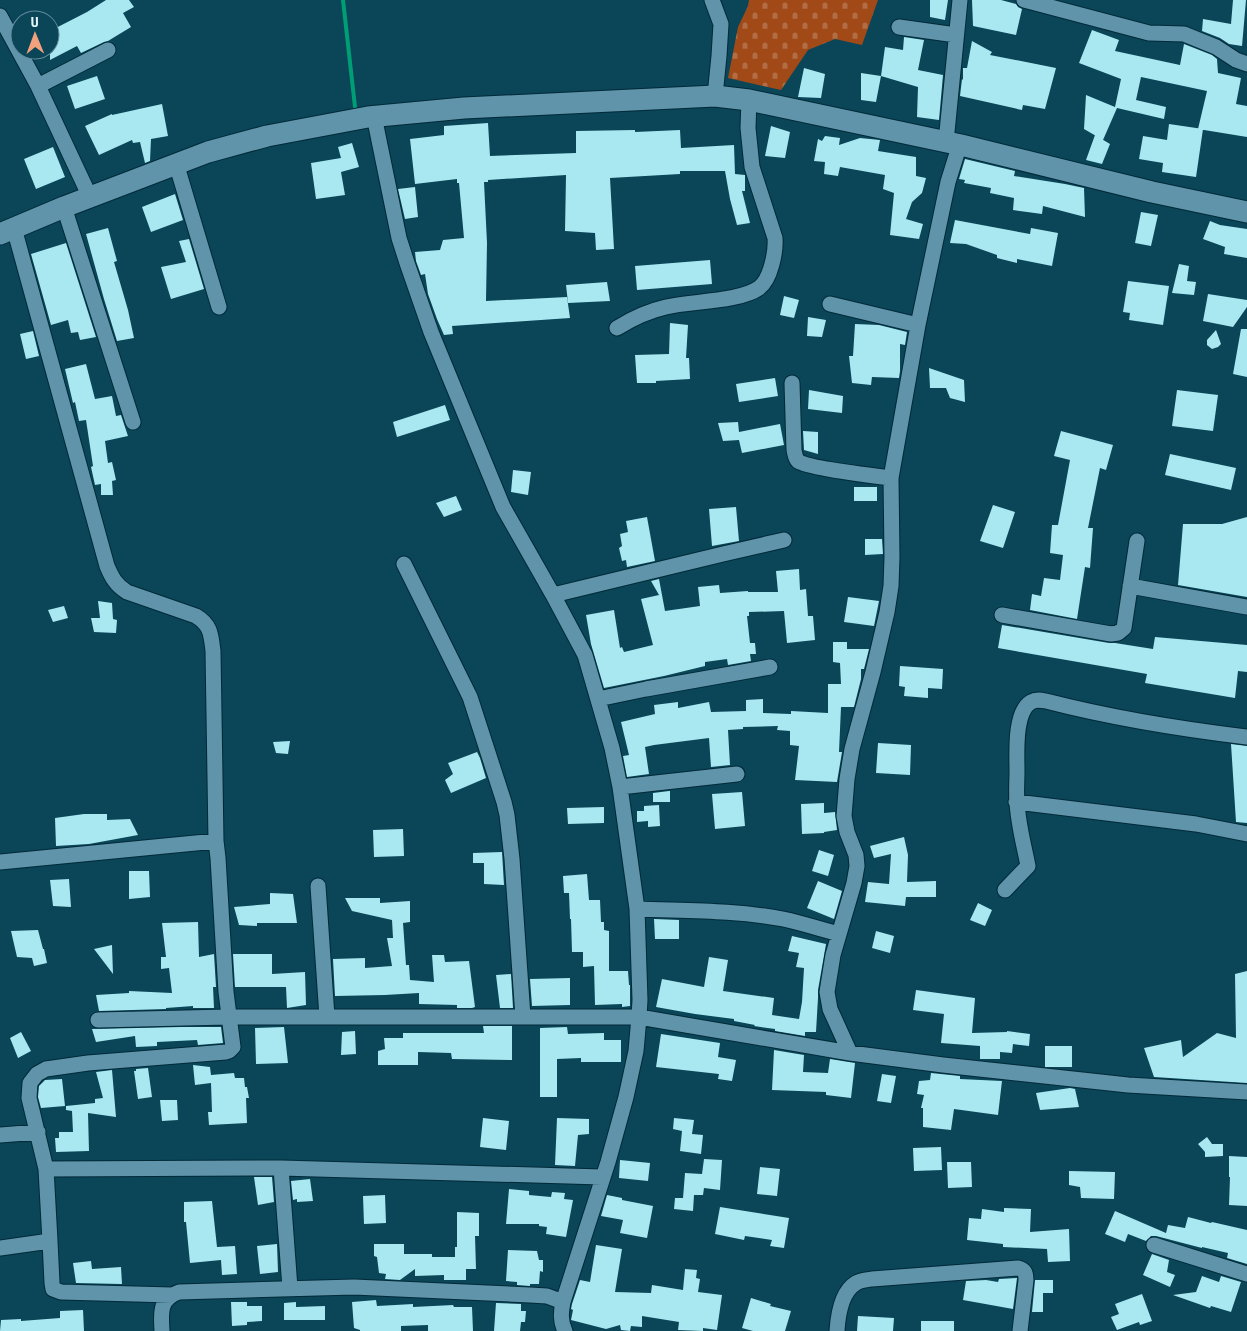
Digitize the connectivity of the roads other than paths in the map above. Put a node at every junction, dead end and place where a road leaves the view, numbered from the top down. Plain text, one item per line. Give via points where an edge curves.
1 (712, 0) edge
2 (960, 0) edge
3 (1024, 0) edge
4 (0, 16) edge
5 (899, 27) dead end
6 (956, 35) junction
7 (108, 50) dead end
8 (1247, 64) edge
9 (38, 86) junction
10 (715, 96) junction
11 (749, 100) junction
12 (365, 118) junction
13 (954, 143) junction
14 (176, 163) junction
15 (90, 197) junction
16 (64, 207) junction
17 (1247, 212) edge
18 (7, 231) edge
19 (830, 304) dead end
20 (219, 307) dead end
21 (918, 325) junction
22 (617, 328) dead end
23 (792, 383) dead end
24 (133, 422) dead end
25 (891, 478) junction
26 (784, 540) dead end
27 (1136, 541) dead end
28 (404, 564) dead end
29 (1130, 586) junction
30 (554, 595) junction
31 (1247, 607) edge
32 (1002, 615) dead end
33 (770, 667) dead end
34 (598, 699) junction
35 (1247, 737) edge
36 (737, 774) dead end
37 (620, 788) junction
38 (1016, 802) junction
39 (1247, 834) edge
40 (216, 841) junction
41 (0, 862) edge
42 (318, 886) dead end
43 (1005, 890) dead end
44 (637, 909) junction
45 (839, 934) junction
46 (228, 1017) junction
47 (326, 1017) junction
48 (523, 1017) junction
49 (639, 1018) junction
50 (98, 1020) dead end
51 (850, 1053) junction
52 (1247, 1092) edge
53 (38, 1132) junction
54 (0, 1135) edge
55 (281, 1168) junction
56 (46, 1169) junction
57 (596, 1177) junction
58 (50, 1241) junction
59 (1154, 1245) dead end
60 (0, 1248) edge
61 (1247, 1274) edge
62 (290, 1288) junction
63 (172, 1295) junction
64 (555, 1299) junction
65 (162, 1331) edge
66 (564, 1331) edge
67 (837, 1331) edge
68 (1020, 1331) edge

1 - 10 street via 721,24
2 - 6 street
3 - 8 street via 1149,33 1184,34
4 - 9 street
5 - 6 street
6 - 13 street
7 - 9 street
9 - 15 street
10 - 11 street
10 - 12 street via 464,108
11 - 13 street
11 - 22 street via 752,167 775,238 767,280 760,288 743,294 667,307 637,316
12 - 14 street via 267,136
12 - 30 street via 407,264 431,332 503,507
13 - 17 street
13 - 21 street via 958,150 948,182
14 - 15 street
14 - 20 street
15 - 16 street
16 - 18 street
16 - 24 street
18 - 40 street via 112,580 127,592 196,616 205,621 210,630
19 - 21 street
21 - 25 street
23 - 25 street via 794,450 798,462
25 - 45 street via 890,586 887,612 847,780 844,816 857,866
26 - 30 street
27 - 29 street
28 - 48 street via 470,697 504,802 512,859
29 - 31 street
29 - 32 street via 1124,628 1118,633
30 - 34 street via 585,655
33 - 34 street
34 - 37 street
35 - 38 street via 1090,712 1046,700 1032,702 1022,714 1018,730
36 - 37 street
37 - 44 street
38 - 39 street via 1196,824
38 - 43 street via 1028,866
40 - 41 street
40 - 46 street
42 - 47 street
44 - 45 street via 748,914 783,919
44 - 49 street
45 - 51 street via 827,992 835,1023
46 - 47 street
46 - 50 street
46 - 53 street via 233,1044 230,1051 88,1063 46,1069 37,1074 30,1083 29,1098
47 - 48 street
48 - 49 street
49 - 51 street
49 - 57 street via 626,1097 608,1162
51 - 52 street via 1128,1085
53 - 54 street
53 - 56 street
55 - 56 street
55 - 57 street
55 - 62 street
56 - 58 street
57 - 64 street
58 - 60 street
58 - 63 street via 53,1289 61,1292
59 - 61 street
62 - 63 street via 179,1292
62 - 64 street via 354,1287
63 - 65 street via 162,1309
64 - 66 street
67 - 68 street via 845,1294 859,1281 1018,1268 1026,1273

